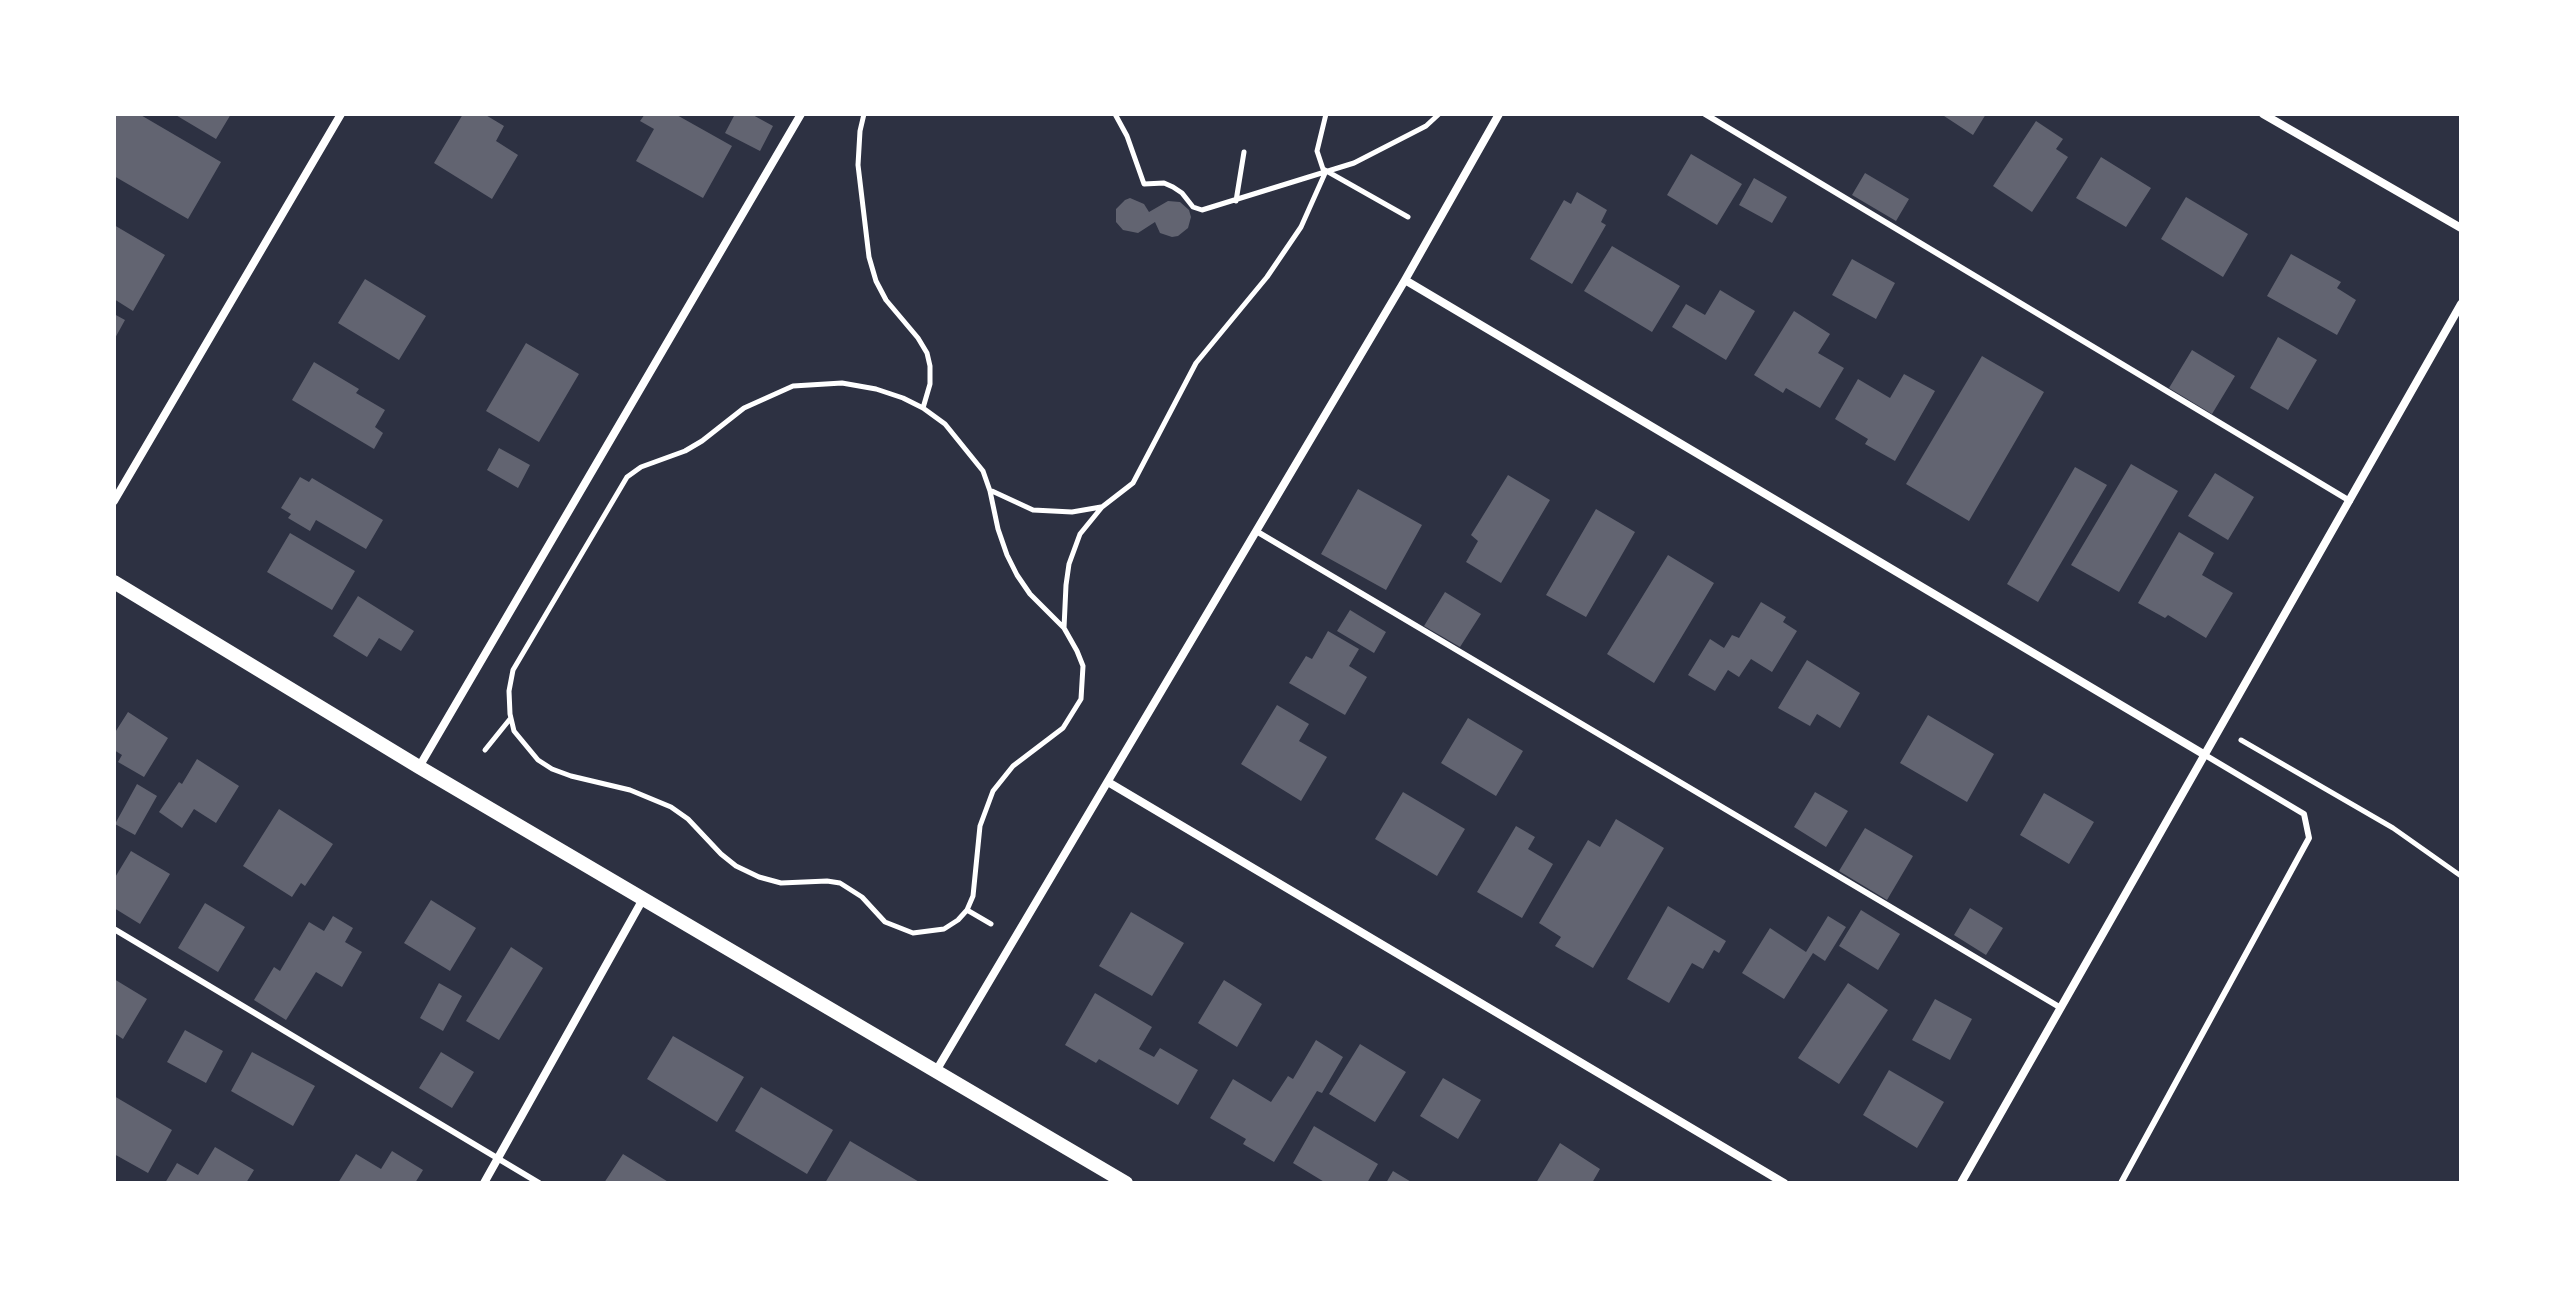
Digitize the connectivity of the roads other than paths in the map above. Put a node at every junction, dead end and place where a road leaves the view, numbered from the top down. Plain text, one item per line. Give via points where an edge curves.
1 (341, 114) edge
2 (801, 114) edge
3 (1499, 114) edge
4 (1705, 114) edge
5 (2263, 114) edge
6 (2461, 228) edge
7 (1405, 280) junction
8 (2461, 304) edge
9 (114, 501) edge
10 (2350, 501) junction
11 (1256, 531) junction
12 (114, 582) edge
13 (2205, 755) junction
14 (419, 767) junction
15 (1108, 782) junction
16 (643, 899) junction
17 (114, 929) edge
18 (2061, 1008) junction
19 (936, 1071) junction
20 (498, 1159) junction
21 (484, 1183) edge
22 (539, 1183) edge
23 (1126, 1183) edge
24 (1784, 1183) edge
25 (1961, 1183) edge
26 (2121, 1183) edge

1 - 9 street
2 - 14 street
3 - 7 street
4 - 10 lane
5 - 6 street
7 - 11 street
7 - 13 street
8 - 10 street
10 - 13 street
11 - 15 street
11 - 18 lane
12 - 14 street
13 - 18 street
13 - 26 lane via 2304,814 2309,838
14 - 16 street
15 - 19 street
15 - 24 street
16 - 19 street
16 - 20 street
17 - 20 lane
18 - 25 street
19 - 23 street
20 - 21 street
20 - 22 lane

